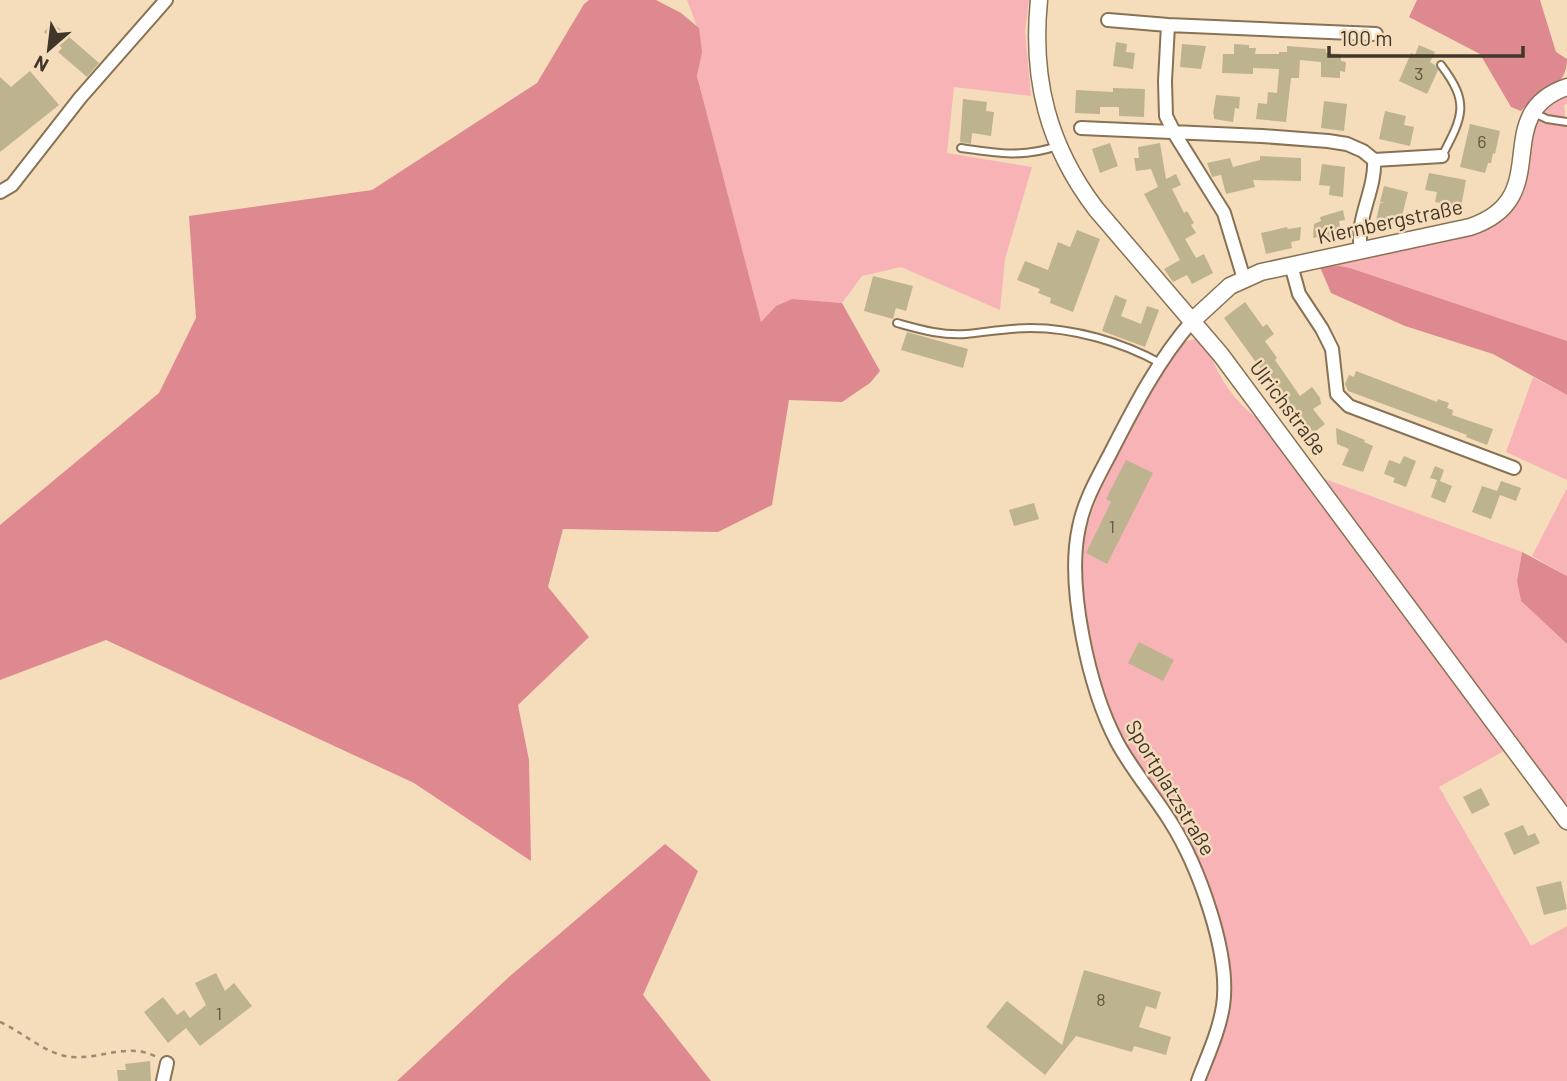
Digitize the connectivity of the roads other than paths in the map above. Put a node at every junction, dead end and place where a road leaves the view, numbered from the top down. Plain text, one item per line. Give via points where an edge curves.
1 (166, 0) edge
2 (1039, 0) edge
3 (1108, 20) dead end
4 (1168, 25) junction
5 (1376, 34) dead end
6 (1441, 65) dead end
7 (1567, 87) edge
8 (1532, 113) junction
9 (1567, 122) edge
10 (1080, 128) dead end
11 (1173, 131) junction
12 (1057, 146) junction
13 (961, 148) dead end
14 (1442, 156) joint
15 (1374, 160) junction
16 (0, 192) edge
17 (1361, 250) junction
18 (1291, 265) junction
19 (1244, 279) junction
20 (1193, 320) junction
21 (897, 323) dead end
22 (1160, 363) junction
23 (1514, 468) dead end
24 (1567, 821) edge
25 (167, 1063) road end
26 (163, 1081) edge
27 (1198, 1081) edge

1 - 16 street via 12,185
2 - 12 street, Ulrichstraße via 1038,65
3 - 4 street
4 - 5 street
4 - 11 street via 1165,108
6 - 14 lane via 1462,105
7 - 8 street via 1547,96
8 - 9 lane
8 - 17 street, Kiernbergstraße via 1516,188 1504,208 1470,227
10 - 11 street
11 - 15 street via 1347,144
11 - 19 street via 1224,213
12 - 13 lane via 1018,155
12 - 20 street, Ulrichstraße via 1078,186
14 - 15 street
15 - 17 street
17 - 18 street, Kiernbergstraße
18 - 19 street, Kiernbergstraße
18 - 23 street via 1299,295 1332,349 1341,400
19 - 20 street, Kiernbergstraße via 1217,296
20 - 22 street, Sportplatzstraße
20 - 24 street, Ulrichstraße
21 - 22 lane via 947,334 1051,329 1116,344
22 - 27 street, Sportplatzstraße via 1083,511 1076,548 1077,593 1090,665 1108,722 1198,871 1222,961 1223,1004
25 - 26 street

